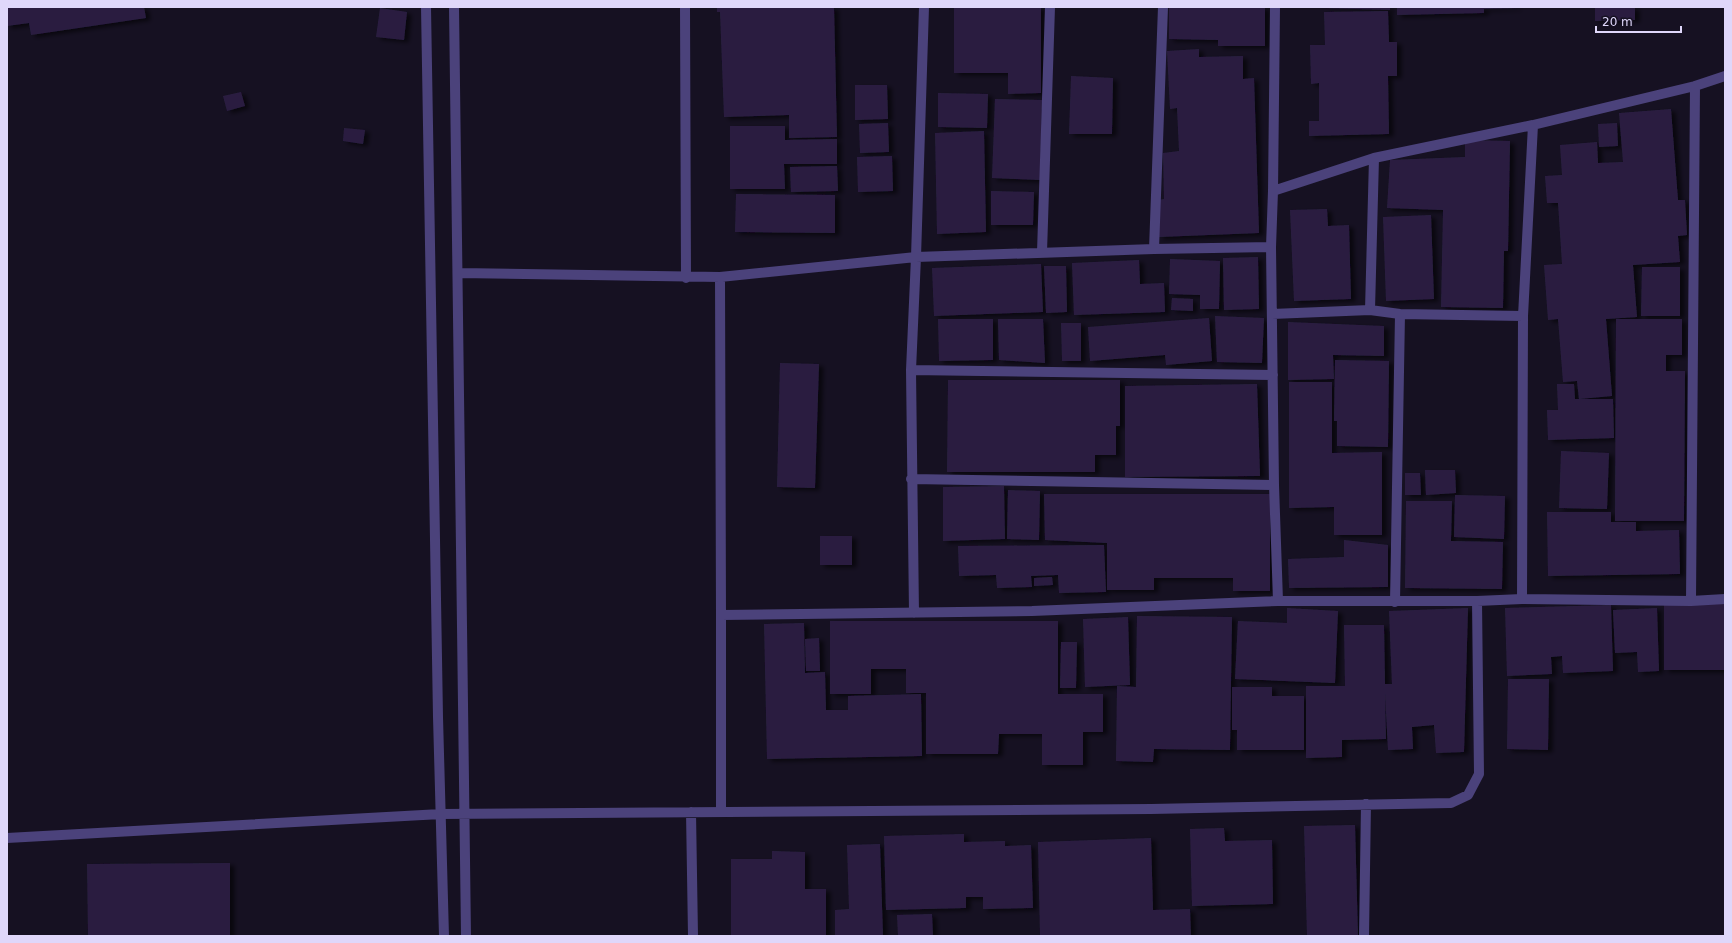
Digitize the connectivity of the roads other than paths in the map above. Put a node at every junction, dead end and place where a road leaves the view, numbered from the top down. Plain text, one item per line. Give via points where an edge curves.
1 (426, 7) edge
2 (454, 7) edge
3 (685, 7) edge
4 (924, 7) edge
5 (1050, 7) edge
6 (1163, 7) edge
7 (1275, 7) edge
8 (1725, 76) edge
9 (1696, 86) junction
10 (1533, 125) junction
11 (1374, 158) junction
12 (1274, 191) junction
13 (1271, 247) junction
14 (1154, 249) junction
15 (1042, 252) junction
16 (916, 257) junction
17 (459, 273) junction
18 (686, 278) junction
19 (720, 278) junction
20 (1370, 310) junction
21 (1272, 314) junction
22 (1400, 314) junction
23 (1523, 316) junction
24 (911, 370) junction
25 (1274, 375) junction
26 (911, 478) junction
27 (1274, 485) junction
28 (1522, 599) junction
29 (1725, 599) edge
30 (1278, 601) junction
31 (1477, 601) junction
32 (1691, 601) junction
33 (1395, 602) junction
34 (914, 613) junction
35 (720, 615) junction
36 (1366, 804) junction
37 (691, 812) junction
38 (720, 812) junction
39 (441, 814) junction
40 (464, 814) junction
41 (7, 838) edge
42 (444, 936) edge
43 (466, 936) edge
44 (693, 936) edge
45 (1364, 936) edge

1 - 39 street
2 - 17 street
3 - 18 street
4 - 16 street
5 - 15 street
6 - 14 street
7 - 12 street
8 - 9 street
9 - 10 street
9 - 32 street
10 - 11 street
10 - 23 street
11 - 12 street
11 - 20 street
12 - 13 street
13 - 14 street
13 - 21 street
14 - 15 street
15 - 16 street
16 - 19 street
16 - 24 street
17 - 18 street
17 - 40 street
18 - 19 street
19 - 35 street
20 - 21 street
20 - 22 street
21 - 25 street
22 - 23 street
22 - 33 street
23 - 28 street
24 - 25 street
24 - 26 street
25 - 27 street
26 - 27 street
26 - 34 street
27 - 30 street
28 - 31 street
28 - 32 street
29 - 32 street
30 - 33 street
30 - 34 street
31 - 33 street
31 - 36 street via 1479,774 1468,795 1451,803
34 - 35 street
35 - 38 street
36 - 38 street via 1143,809
36 - 45 street
37 - 38 street
37 - 40 street
37 - 44 street
39 - 40 street
39 - 41 street
39 - 42 street
40 - 43 street

